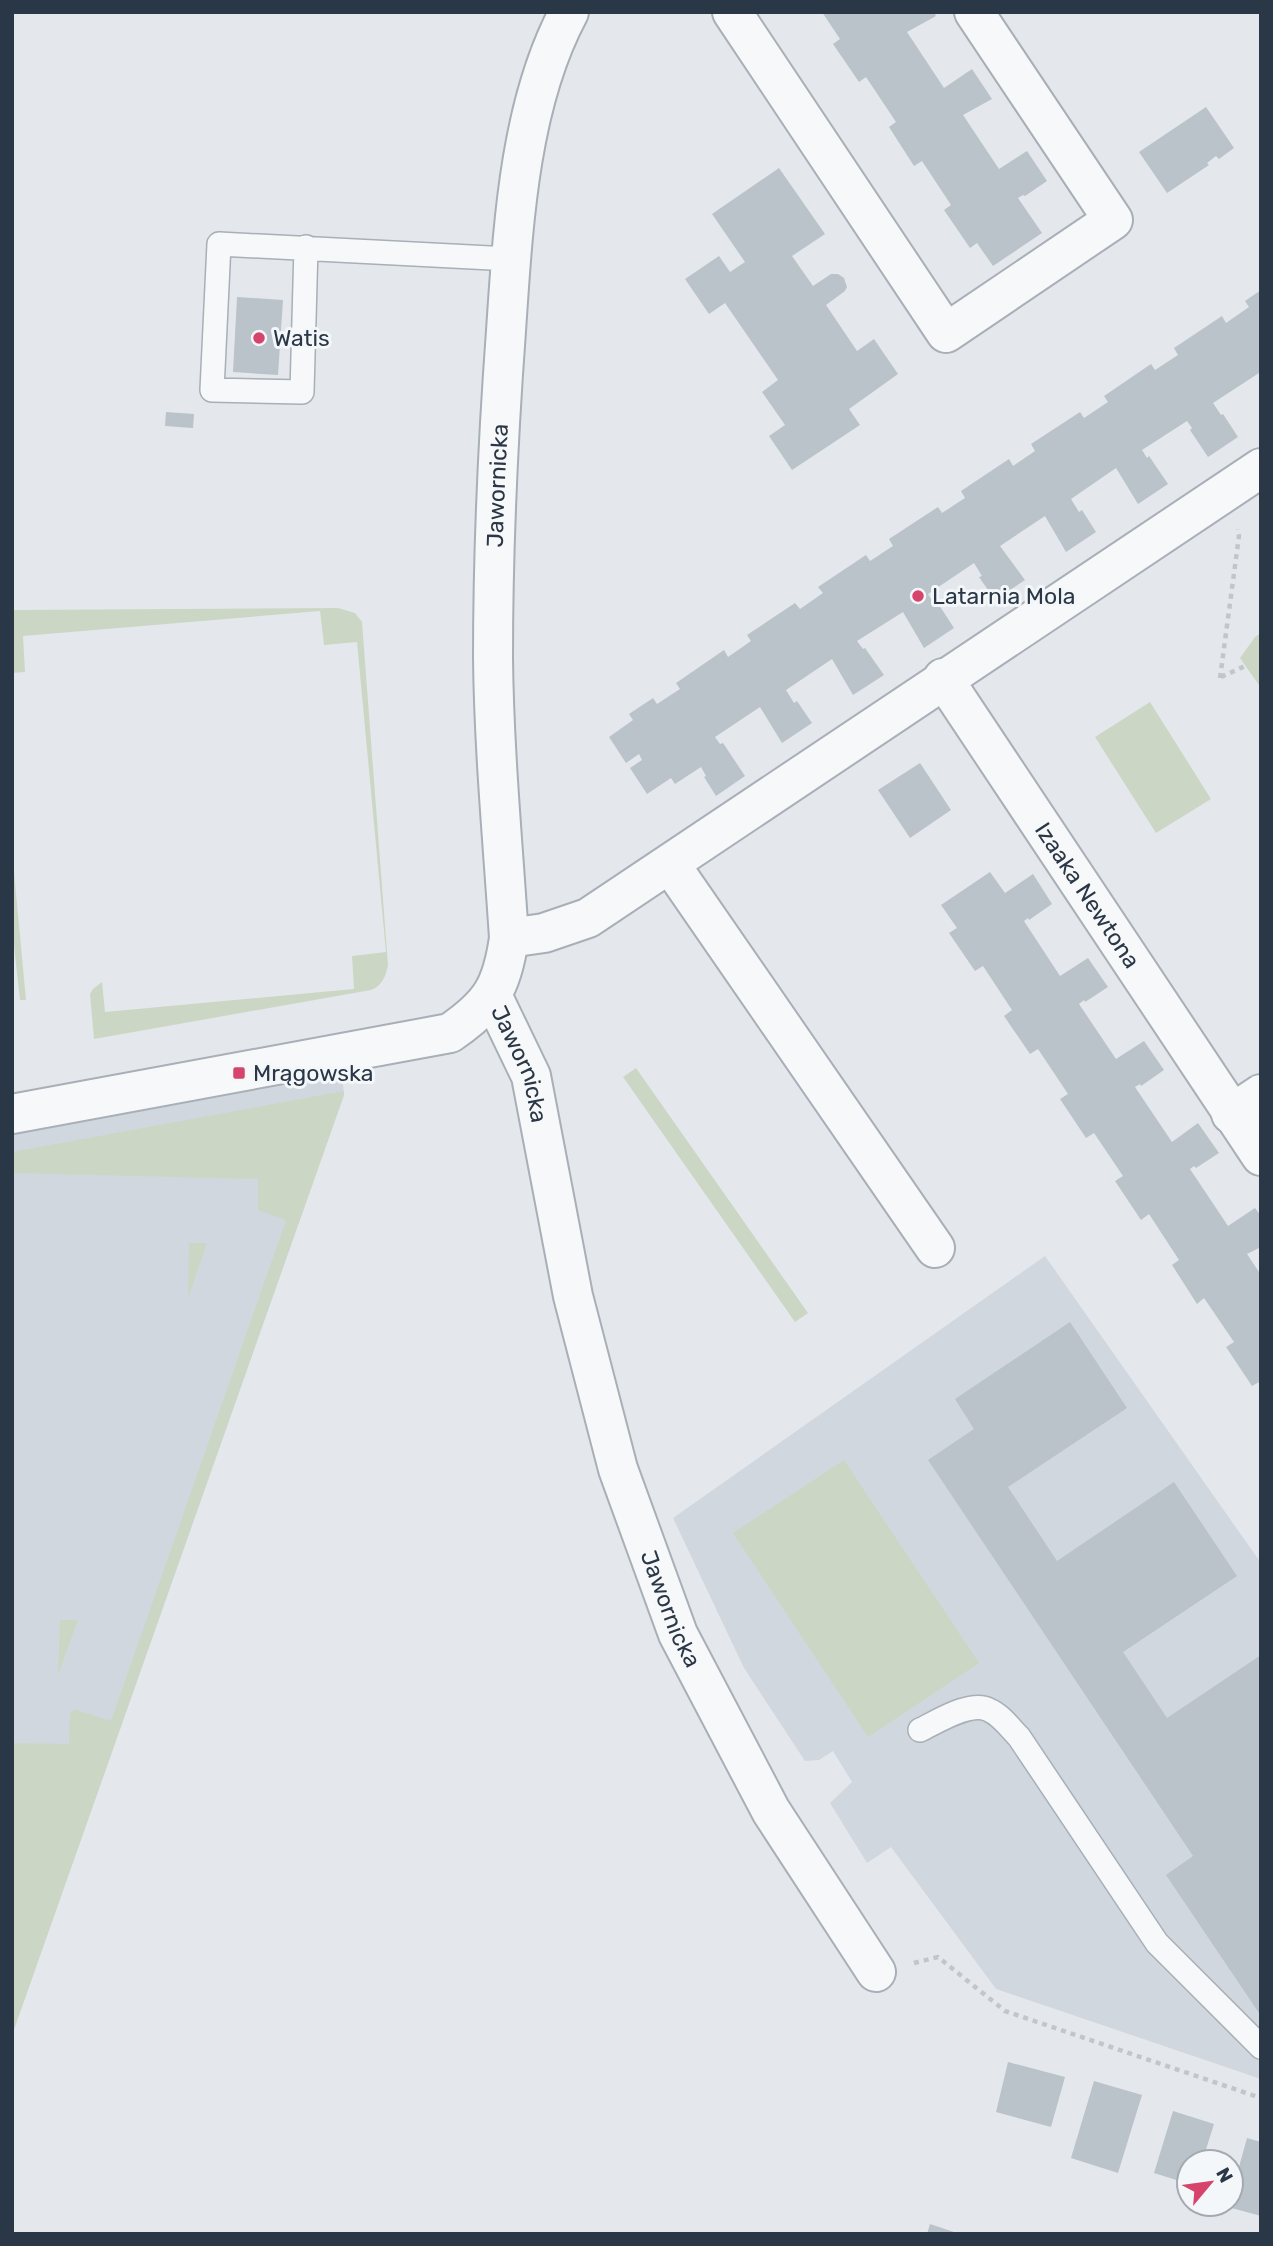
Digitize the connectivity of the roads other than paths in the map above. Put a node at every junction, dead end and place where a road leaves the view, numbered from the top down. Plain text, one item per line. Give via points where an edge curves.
1 (569, 12) edge
2 (732, 12) edge
3 (974, 12) edge
4 (306, 247) junction
5 (511, 259) junction
6 (1261, 468) edge
7 (943, 678) junction
8 (670, 864) junction
9 (509, 938) junction
10 (492, 995) junction
11 (1246, 1104) edge
12 (12, 1114) edge
13 (1261, 1156) edge
14 (935, 1248) dead end
15 (920, 1730) dead end
16 (876, 1972) road end
17 (1261, 2047) edge

1 - 5 street, Jawornicka via 539,85
2 - 3 street via 946,333 1113,220
4 - 4 lane via 219,244 212,390 302,392
4 - 5 lane
5 - 9 street, Jawornicka via 497,459 493,661
6 - 7 street
7 - 8 street
7 - 11 street, Izaaka Newtona
8 - 9 street via 587,918 544,933
8 - 14 street
9 - 10 street, Jawornicka via 504,968
10 - 12 street via 450,1033
10 - 16 street, Jawornicka via 531,1076 573,1296 618,1469 678,1634 771,1811
11 - 13 street, Izaaka Newtona
15 - 17 lane via 967,1709 987,1708 1003,1719 1157,1943

